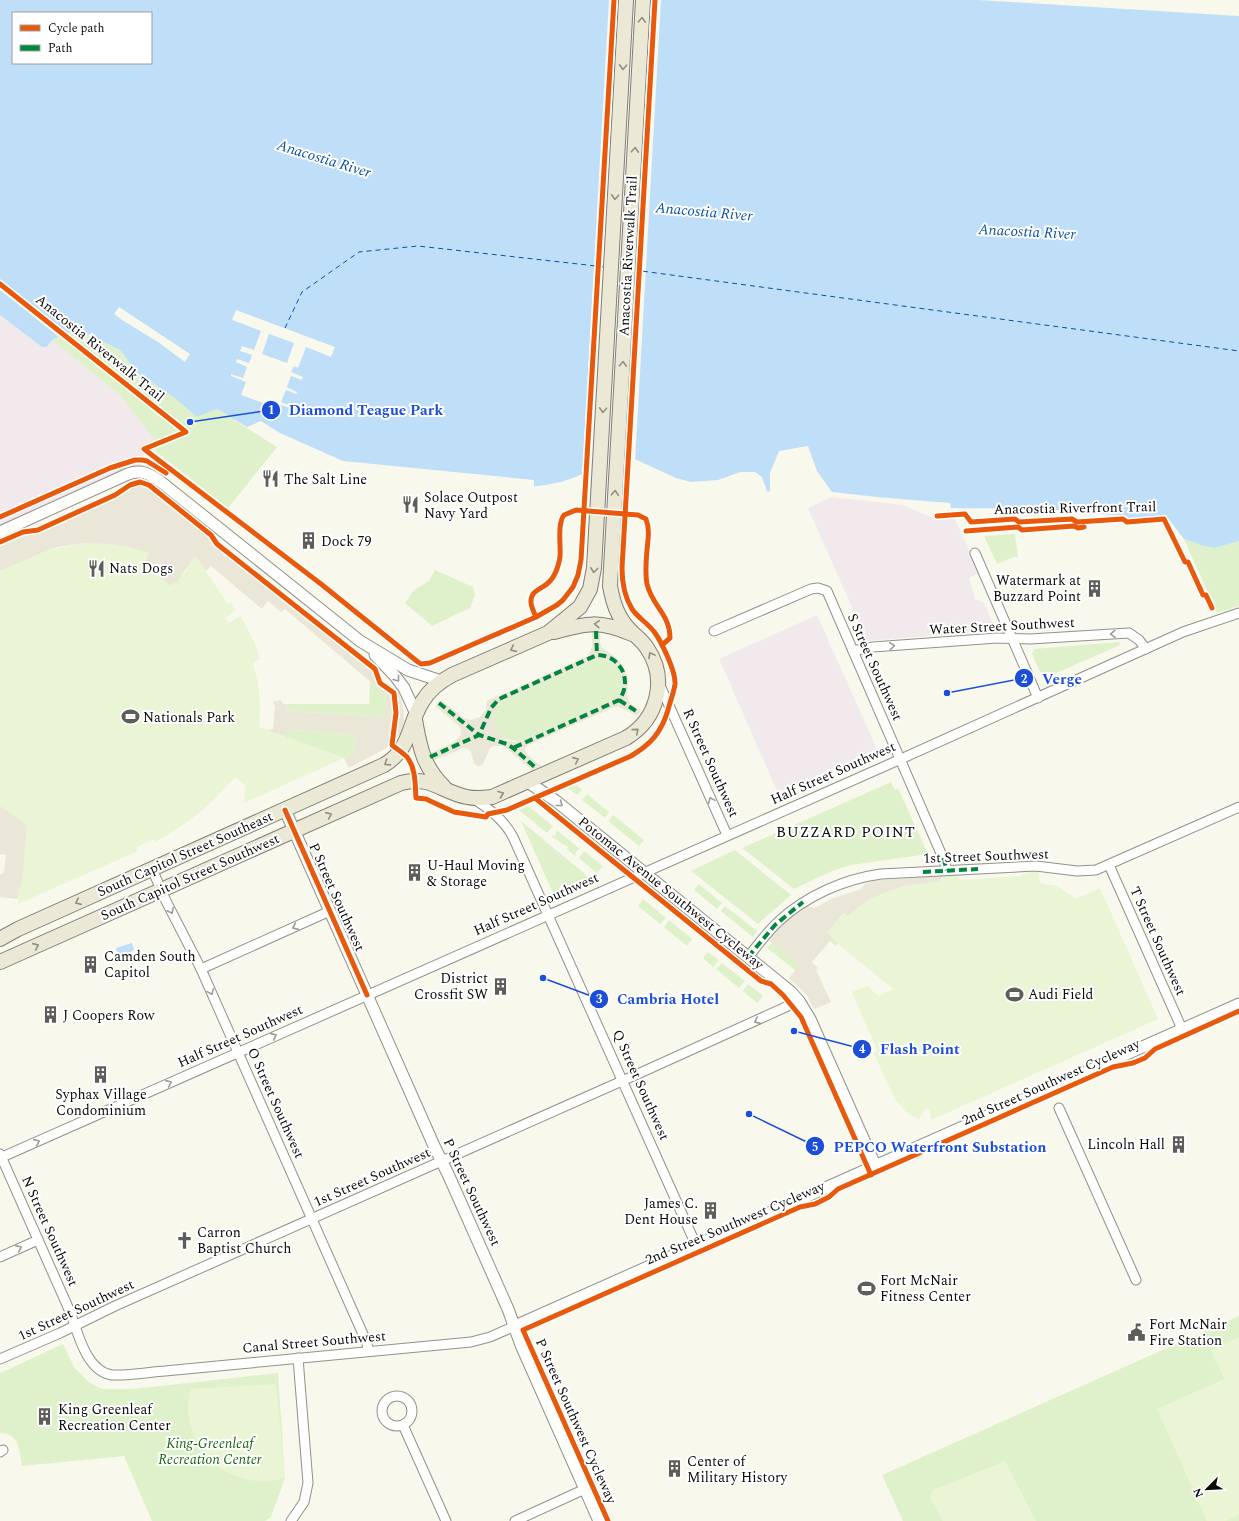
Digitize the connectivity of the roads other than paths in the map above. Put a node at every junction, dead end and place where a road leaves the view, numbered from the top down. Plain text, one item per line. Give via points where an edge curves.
1 (626, 0) edge
2 (643, 0) edge
3 (1, 529) edge
4 (975, 553) dead end
5 (1239, 613) edge
6 (714, 631) dead end
7 (548, 633) junction
8 (635, 634) junction
9 (1011, 638) junction
10 (360, 641) junction
11 (1146, 649) junction
12 (853, 652) junction
13 (441, 681) junction
14 (658, 681) junction
15 (1038, 698) junction
16 (415, 717) junction
17 (900, 759) junction
18 (528, 782) junction
19 (448, 790) junction
20 (473, 798) junction
21 (1239, 808) edge
22 (285, 810) junction
23 (294, 830) junction
24 (727, 835) junction
25 (1109, 865) junction
26 (152, 869) junction
27 (947, 870) junction
28 (644, 872) junction
29 (160, 890) junction
30 (330, 912) junction
31 (548, 914) junction
32 (18, 929) junction
33 (0, 935) edge
34 (0, 939) edge
35 (748, 956) junction
36 (0, 962) edge
37 (201, 970) junction
38 (367, 994) junction
39 (799, 1001) junction
40 (1239, 1004) edge
41 (1182, 1029) junction
42 (238, 1052) junction
43 (623, 1081) junction
44 (1059, 1108) dead end
45 (0, 1156) edge
46 (442, 1161) junction
47 (875, 1165) junction
48 (312, 1219) junction
49 (38, 1240) junction
50 (696, 1245) junction
51 (0, 1257) edge
52 (1136, 1280) dead end
53 (75, 1325) junction
54 (515, 1326) junction
55 (368, 1351) junction
56 (298, 1358) junction
57 (0, 1360) edge
58 (112, 1374) joint
59 (403, 1425) dead end
60 (585, 1489) junction
61 (292, 1521) edge
62 (446, 1521) edge
63 (515, 1521) edge
64 (600, 1521) edge

1 -> 7 main road, South Capitol Street Southeast via 593,576 587,596 576,612
8 -> 2 main road, South Capitol Street Southwest via 620,617 611,594 610,579
3 - 10 street via 128,474 142,471 161,482
4 - 9 street
5 - 11 street, Half Street Southwest
6 - 12 street, S Street Southwest via 811,589 821,588 827,591
8 -> 7 main road via 612,626 596,624
7 -> 13 main road, South Capitol Street Southeast
14 -> 8 main road, South Capitol Street Southwest via 657,668 651,654
11 -> 9 street, Water Street Southwest via 1140,640 1129,633
12 -> 9 street, Water Street Southwest via 888,646
9 - 15 street
10 - 13 street via 408,670
10 -> 16 street via 404,688
11 - 15 street, Half Street Southwest
12 - 17 street, S Street Southwest
13 - 16 main road, South Capitol Street Southeast via 428,694
18 -> 14 main road, South Capitol Street Southwest via 632,734 643,725 652,711 657,697
24 -> 14 street, R Street Southwest
15 - 17 street, Half Street Southwest
16 - 19 main road, South Capitol Street Southwest via 424,760 434,776
16 -> 22 main road, South Capitol Street Southeast via 397,756
17 - 24 street, Half Street Southwest
17 - 27 street, S Street Southwest
20 -> 18 main road, South Capitol Street Southwest via 492,797
18 -> 28 street via 556,801
19 - 20 main road, South Capitol Street Southwest
23 -> 19 main road, South Capitol Street Southwest via 401,783 423,781
20 - 31 street, Q Street Southwest via 491,810 511,833
21 - 25 street, 1st Street Southwest
22 - 23 street, P Street Southwest
22 - 26 main road, South Capitol Street Southeast
23 - 29 main road, South Capitol Street Southwest
23 - 30 street, P Street Southwest
24 - 28 street, Half Street Southwest
25 - 27 street, 1st Street Southwest via 1089,871 1036,866
25 - 41 street, T Street Southwest
26 - 29 street, O Street Southwest
26 -> 32 main road, South Capitol Street Southeast
27 - 35 street, 1st Street Southwest via 871,876 824,892 803,902 785,916
28 - 31 street, Half Street Southwest
28 - 35 street
36 -> 29 main road, South Capitol Street Southwest
29 -> 37 street, O Street Southwest
30 -> 37 street
30 - 38 street, P Street Southwest
31 - 38 street, Half Street Southwest
31 - 43 street, Q Street Southwest
32 - 33 main road
32 - 34 main road, South Capitol Street Southeast
35 - 39 street via 788,988
37 -> 42 street, O Street Southwest
42 -> 38 street, Half Street Southwest
38 - 46 street, P Street Southwest
39 -> 43 street, 1st Street Southwest
39 - 47 street via 810,1019
40 - 41 street
41 - 47 street
45 -> 42 street, Half Street Southwest
42 - 48 street, O Street Southwest
43 - 46 street, 1st Street Southwest
43 - 50 street, Q Street Southwest
44 - 52 street
45 - 49 street, N Street Southwest
46 - 48 street, 1st Street Southwest
46 - 54 street, P Street Southwest
47 - 50 street
48 - 53 street, 1st Street Southwest
48 - 55 street, O Street Southwest via 366,1341
51 -> 49 street
49 - 53 street, N Street Southwest
50 - 54 street
53 - 57 street, 1st Street Southwest
53 - 58 street, N Street Southwest via 91,1362 98,1369
54 - 55 street, Canal Street Southwest via 474,1341
54 - 60 street, P Street Southwest
55 - 56 street, Canal Street Southwest
56 - 58 street, Canal Street Southwest
56 - 61 street via 308,1483 304,1502
59 - 62 street
60 - 63 street
60 - 64 street, P Street Southwest

